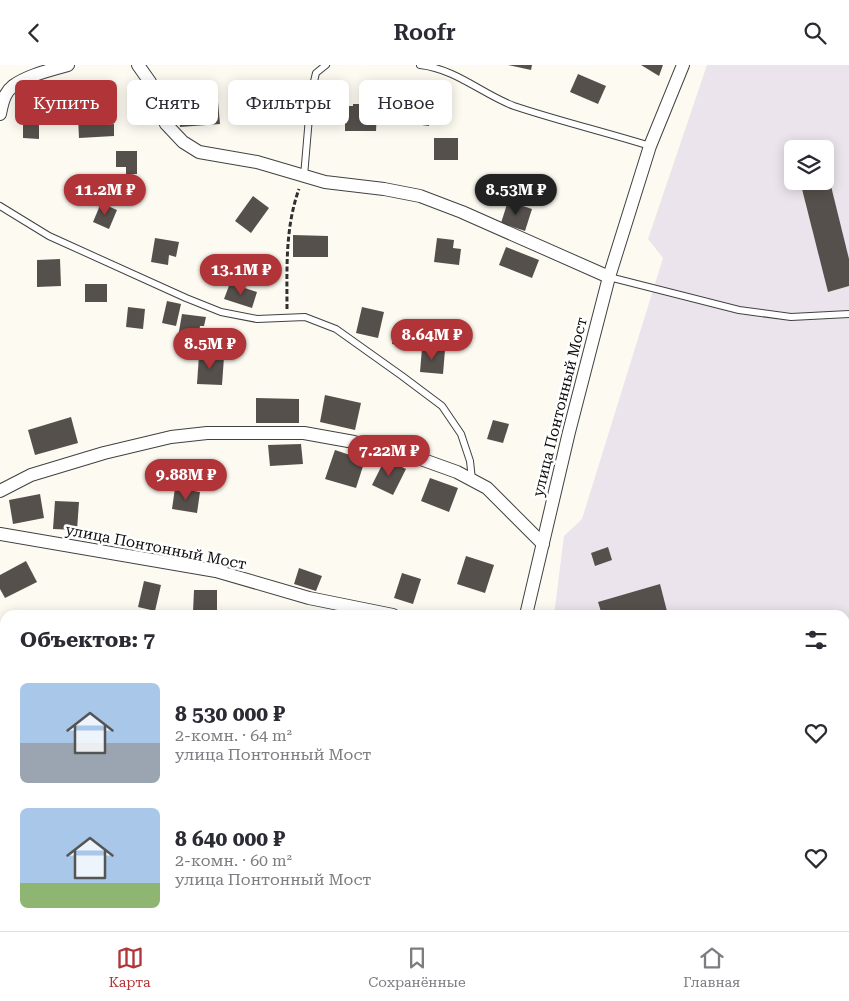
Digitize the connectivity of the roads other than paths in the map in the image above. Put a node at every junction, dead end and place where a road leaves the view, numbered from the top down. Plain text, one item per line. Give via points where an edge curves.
1 (68, 65) edge
2 (138, 65) edge
3 (326, 65) edge
4 (420, 65) edge
5 (683, 65) edge
6 (0, 114) edge
7 (650, 146) junction
8 (304, 176) junction
9 (0, 206) edge
10 (609, 277) junction
11 (849, 314) edge
12 (472, 481) junction
13 (0, 491) edge
14 (0, 534) edge
15 (542, 544) junction
16 (370, 610) edge
17 (527, 610) edge

1 - 6 street via 30,77 12,87 3,100
2 - 8 street via 150,82 166,124 183,142 198,152 257,162
3 - 8 lane via 316,73 311,94
4 - 7 lane via 455,74 476,88 514,105
5 - 7 street, улица Понтонный Мост
7 - 10 street, улица Понтонный Мост
8 - 10 street via 420,196
9 - 12 lane via 49,236 221,312 257,319 305,317 336,329 442,406 461,434 470,461
10 - 11 lane via 738,310 790,317
10 - 15 street, улица Понтонный Мост
12 - 13 street via 418,458 354,442 304,433 216,433 171,437 104,453 31,475
12 - 15 street via 487,488
14 - 16 street, улица Понтонный Мост via 216,571
15 - 17 street, улица Понтонный Мост

